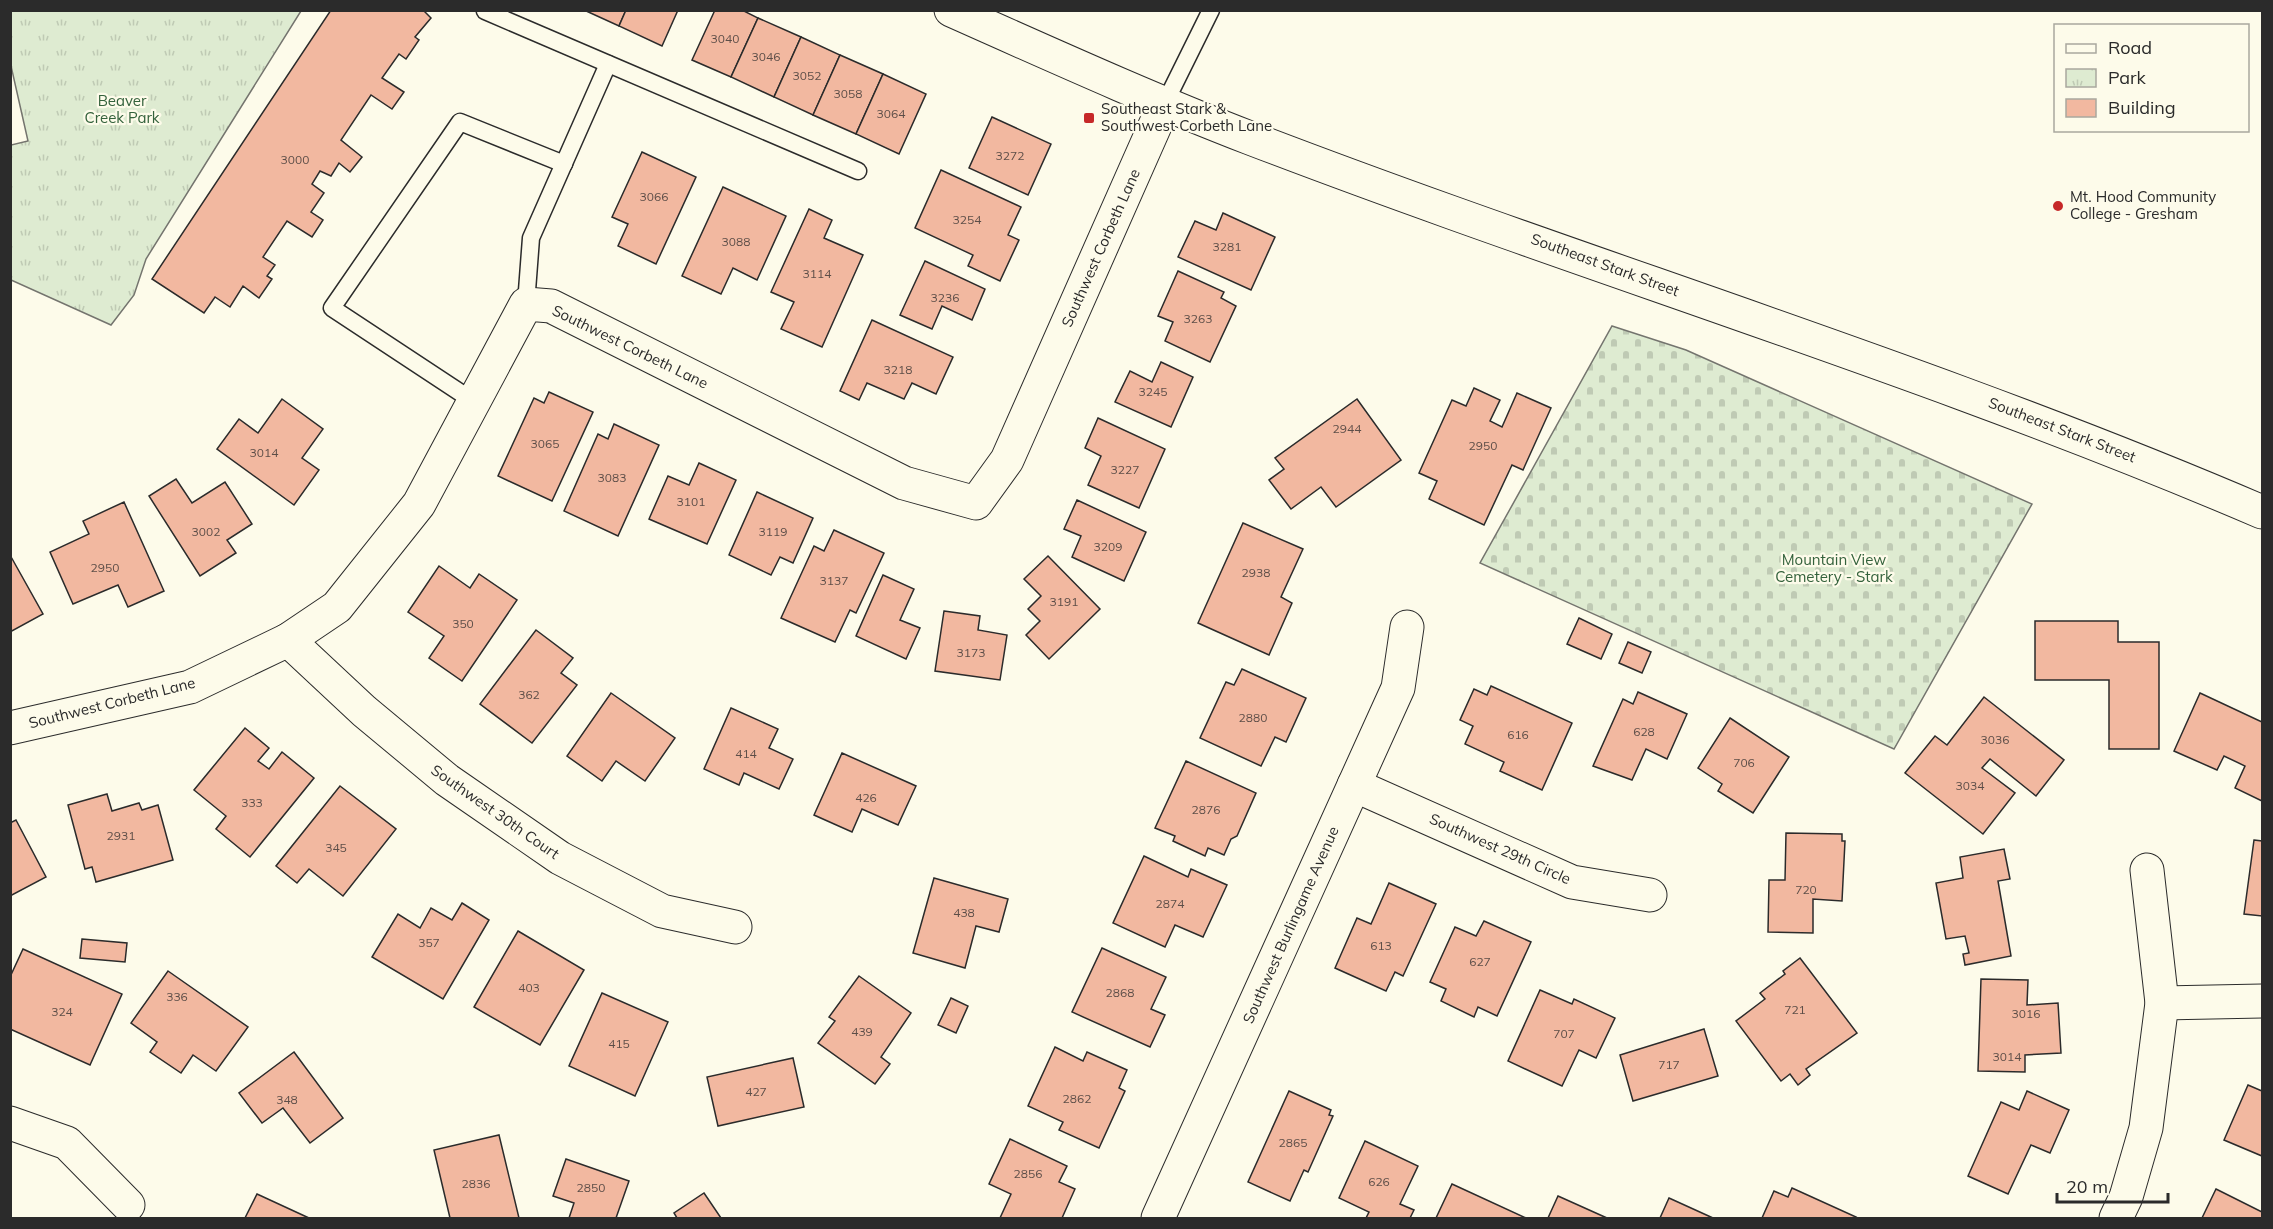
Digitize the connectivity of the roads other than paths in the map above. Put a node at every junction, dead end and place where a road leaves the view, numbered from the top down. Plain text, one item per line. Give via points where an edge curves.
1 (951, 10) edge
2 (1211, 10) edge
3 (485, 11) edge
4 (608, 64) junction
5 (1165, 103) junction
6 (564, 164) junction
7 (858, 171) dead end
8 (526, 304) junction
9 (473, 401) junction
10 (2262, 512) edge
11 (1407, 627) dead end
12 (288, 640) junction
13 (10, 728) edge
14 (1354, 785) junction
15 (2147, 870) dead end
16 (1650, 895) dead end
17 (735, 927) dead end
18 (2262, 1001) edge
19 (2162, 1003) junction
20 (10, 1123) edge
21 (128, 1205) dead end
22 (1158, 1218) edge
23 (2116, 1218) edge

1 - 5 street, Southeast Stark Street
2 - 5 lane
3 - 4 lane
4 - 6 lane
4 - 7 lane
5 - 8 street, Southwest Corbeth Lane via 1007,460 976,503 904,483 551,306
5 - 10 street, Southeast Stark Street via 1367,181 2007,408
6 - 8 lane via 531,238
6 - 9 lane via 460,122 332,308
8 - 9 street, Southwest Corbeth Lane
9 - 12 street, Southwest Corbeth Lane via 419,504 337,607
11 - 14 street, Southwest Burlingame Avenue via 1398,688
12 - 13 street, Southwest Corbeth Lane via 190,687
12 - 17 street, Southwest 30th Court via 364,711 447,780 560,858 662,911
14 - 16 street, Southwest 29th Circle via 1572,882
14 - 22 street, Southwest Burlingame Avenue
15 - 19 street
18 - 19 street
19 - 23 street via 2146,1128
20 - 21 street via 67,1143

